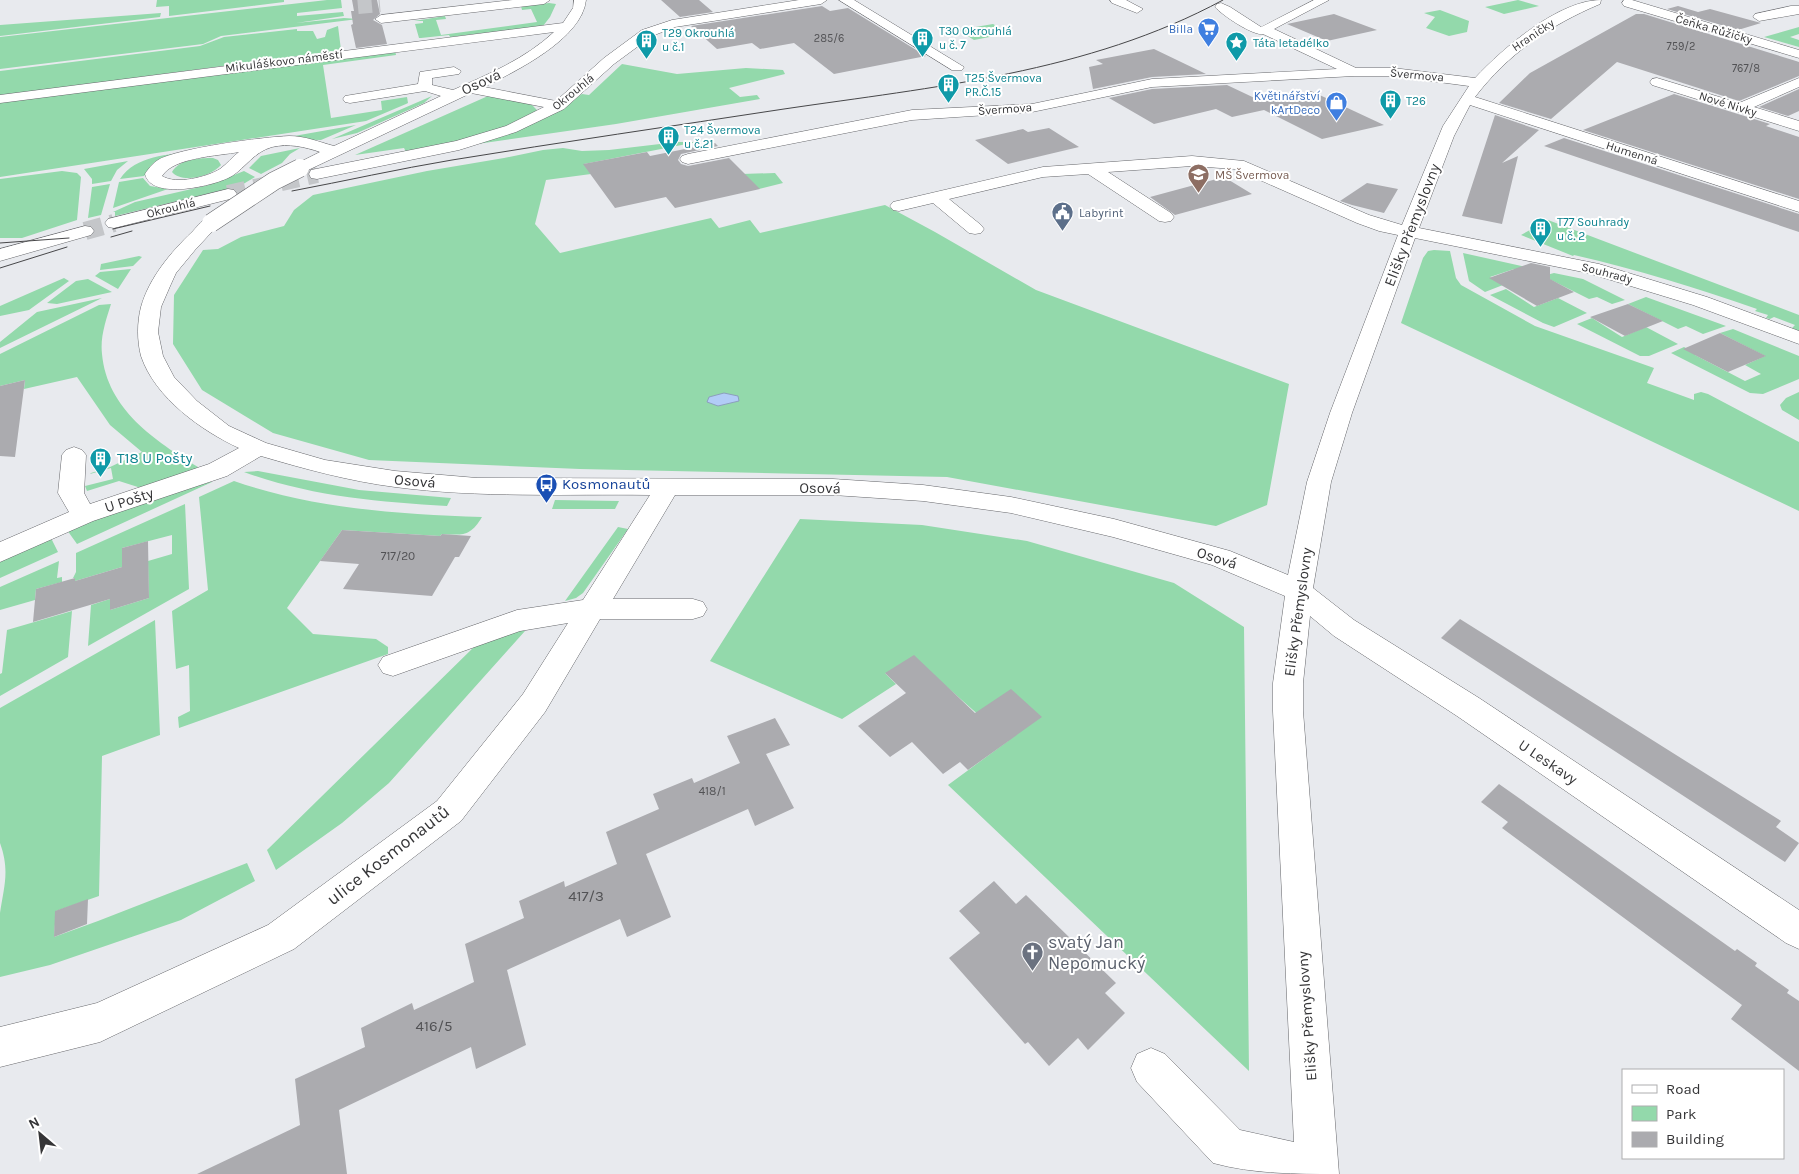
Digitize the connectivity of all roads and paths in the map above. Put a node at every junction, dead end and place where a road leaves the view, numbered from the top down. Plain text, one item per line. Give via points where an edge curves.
1 (544, 0) edge
2 (580, 0) edge
3 (821, 0) edge
4 (845, 0) edge
5 (1116, 0) edge
6 (1323, 0) edge
7 (1785, 0) edge
8 (1602, 2) edge
9 (1631, 2) edge
10 (1221, 7) dead end
11 (1138, 9) dead end
12 (1799, 9) edge
13 (1759, 18) dead end
14 (381, 19) dead end
15 (567, 26) junction
16 (1259, 31) dead end
17 (1276, 35) junction
18 (1248, 41) dead end
19 (1799, 54) edge
20 (957, 67) dead end
21 (454, 71) dead end
22 (1354, 72) junction
23 (1308, 74) junction
24 (1127, 77) dead end
25 (1764, 80) dead end
26 (1657, 82) dead end
27 (1152, 83) junction
28 (1478, 83) junction
29 (1794, 84) edge
30 (425, 87) junction
31 (469, 88) junction
32 (1338, 88) dead end
33 (454, 95) junction
34 (0, 98) edge
35 (350, 99) dead end
36 (1466, 99) junction
37 (559, 106) junction
38 (1740, 108) junction
39 (1799, 126) edge
40 (269, 143) junction
41 (333, 151) junction
42 (688, 159) dead end
43 (1090, 168) junction
44 (317, 174) tunnel mouth
45 (228, 194) tunnel mouth
46 (936, 197) junction
47 (899, 206) dead end
48 (1799, 206) edge
49 (1165, 217) dead end
50 (114, 223) tunnel mouth
51 (975, 229) dead end
52 (85, 231) tunnel mouth
53 (1408, 231) junction
54 (0, 256) edge
55 (1799, 338) edge
56 (258, 448) junction
57 (74, 455) dead end
58 (668, 486) junction
59 (84, 515) junction
60 (0, 552) edge
61 (1299, 591) junction
62 (593, 609) junction
63 (693, 609) dead end
64 (394, 666) dead end
65 (1799, 932) edge
66 (0, 1047) edge
67 (1151, 1068) dead end
68 (1317, 1172) edge

1 - 14 street via 401,14
2 - 15 street, Osová via 579,8
3 - 37 street, Okrouhlá via 672,24 647,33 609,61
4 - 20 street
5 - 11 street
6 - 17 street via 1267,28
7 - 12 street
8 - 9 street, Hraničky
8 - 28 street, Hraničky via 1562,16 1529,36 1509,50
9 - 19 street, Čeňka Růžičky
10 - 16 street
12 - 13 street
15 - 31 street, Osová via 540,50 512,68
15 - 34 street, Mikuláškovo náměstí
17 - 18 street
17 - 22 street, Švermova
21 - 30 street via 425,75
22 - 23 street, Švermova
22 - 28 street, Švermova via 1392,72
23 - 27 street, Švermova
23 - 32 street
24 - 27 street
25 - 29 street
26 - 38 street, Nové Nivky
27 - 42 street, Švermova via 1032,108 912,114
28 - 36 street, Elišky Přemyslovny
29 - 38 street
30 - 33 street
30 - 35 street
31 - 33 street, Osová
31 - 37 street
33 - 41 street, Osová
36 - 48 street, Humenná
36 - 53 street, Elišky Přemyslovny via 1446,138
37 - 44 street, Okrouhlá via 511,129 459,145
38 - 39 street, Nové Nivky
40 - 40 street via 174,160 157,169 154,178 172,184 213,178 225,173 249,152
40 - 41 street via 304,142
41 - 56 street, Osová, bridge via 251,196 211,224 167,272 151,307 148,332 152,356 164,380 189,406 221,431
43 - 46 street via 1043,172
43 - 49 street
43 - 53 street via 1192,160 1238,164 1363,219
45 - 50 street, Okrouhlá
46 - 47 street
46 - 51 street
52 - 54 street
53 - 55 street, Souhrady via 1592,268 1700,301
53 - 61 street, Elišky Přemyslovny via 1319,482
56 - 58 street, Osová via 324,467 395,479 477,486
56 - 59 street, U Pošty via 218,470
57 - 59 street via 71,493
58 - 61 street, Osová via 833,487 923,493 1011,505 1114,528 1221,558
58 - 62 street, ulice Kosmonautů
59 - 60 street, U Pošty
61 - 65 street, U Leskavy via 1344,628 1476,713
61 - 68 street, Elišky Přemyslovny via 1288,683 1288,711
62 - 63 street
62 - 64 street via 517,621
62 - 66 street, ulice Kosmonautů via 534,703 449,811 281,937 100,1022
67 - 68 street via 1228,1148

